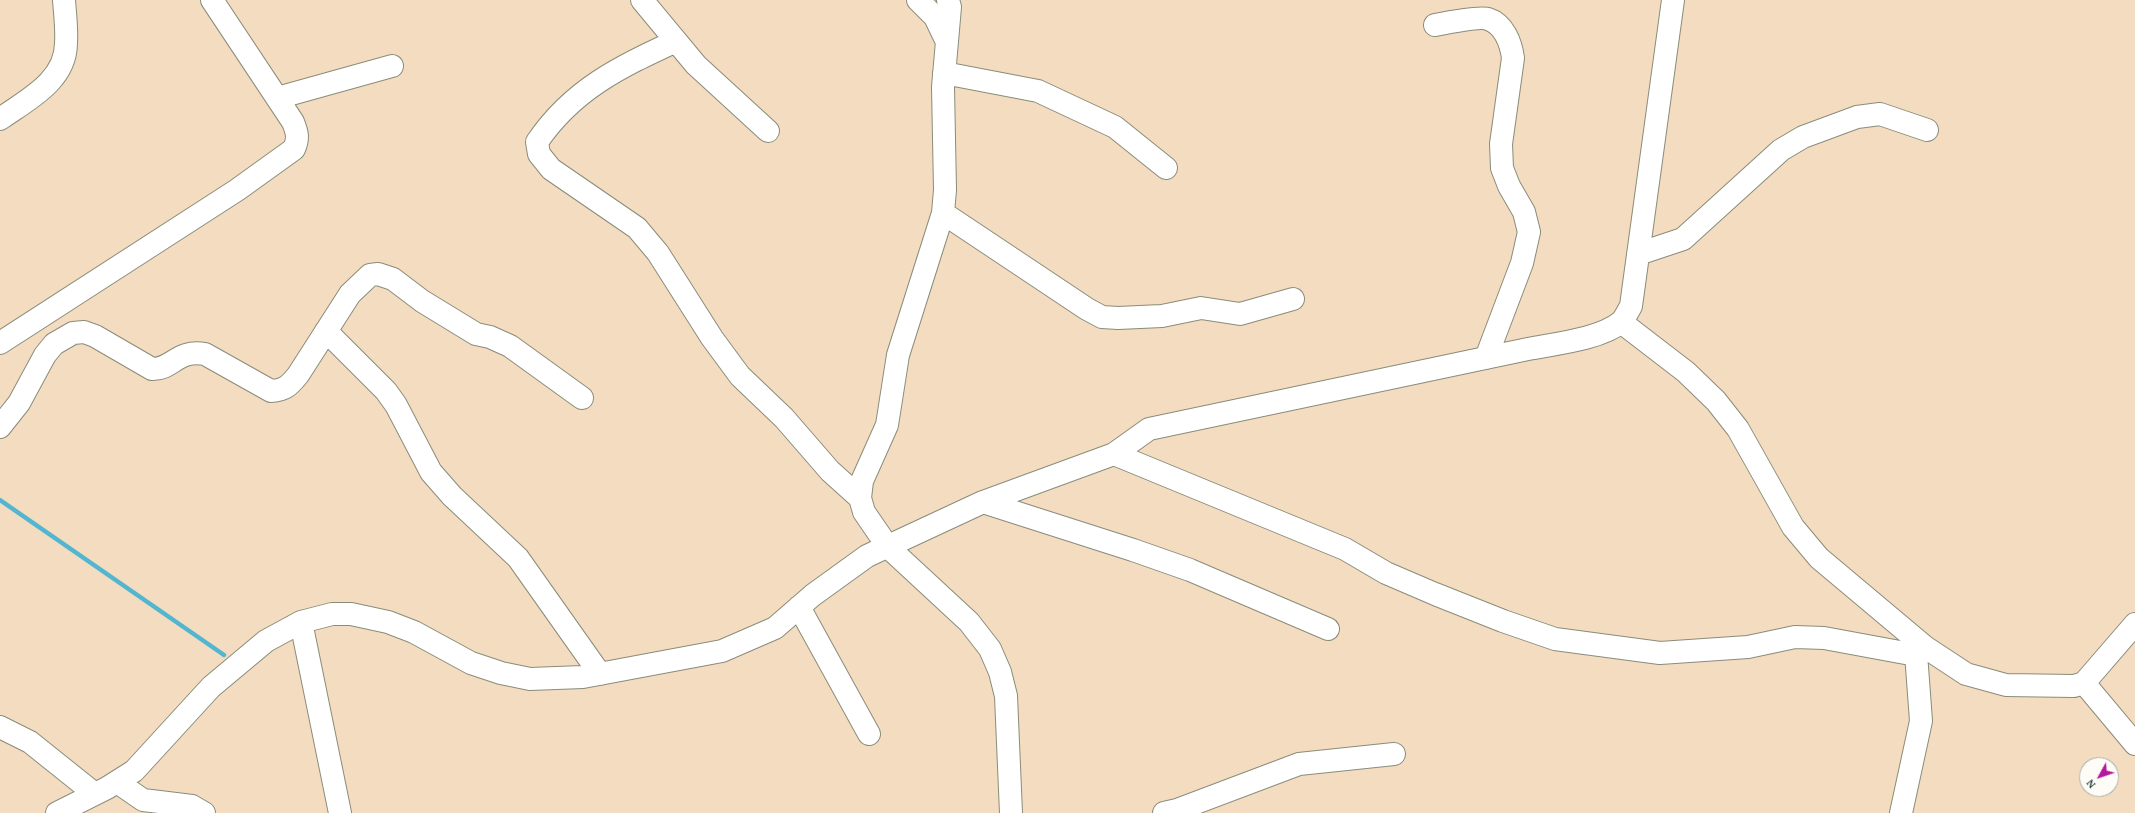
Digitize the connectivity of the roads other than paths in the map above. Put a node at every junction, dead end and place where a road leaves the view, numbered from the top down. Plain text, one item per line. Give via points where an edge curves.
1 (64, 0) edge
2 (212, 0) edge
3 (642, 0) edge
4 (918, 0) edge
5 (948, 0) edge
6 (1673, 0) edge
7 (1435, 25) dead end
8 (676, 41) junction
9 (947, 43) junction
10 (392, 66) dead end
11 (944, 73) junction
12 (277, 98) junction
13 (0, 119) edge
14 (1927, 130) dead end
15 (768, 131) dead end
16 (1166, 168) dead end
17 (943, 213) junction
18 (1638, 254) junction
19 (1293, 299) dead end
20 (1622, 322) junction
21 (326, 332) junction
22 (0, 343) edge
23 (1486, 358) junction
24 (582, 398) dead end
25 (0, 426) edge
26 (1114, 454) junction
27 (860, 498) junction
28 (983, 502) junction
29 (888, 547) junction
30 (799, 607) junction
31 (300, 622) junction
32 (2135, 624) edge
33 (1328, 629) dead end
34 (1915, 647) junction
35 (600, 674) junction
36 (2084, 683) junction
37 (0, 727) edge
38 (869, 734) dead end
39 (2135, 744) edge
40 (1394, 754) dead end
41 (117, 782) junction
42 (95, 794) junction
43 (57, 813) edge
44 (204, 813) edge
45 (340, 813) edge
46 (1011, 813) edge
47 (1164, 813) edge
48 (1900, 813) edge

1 - 13 street via 66,44 63,62 48,84
2 - 12 street
3 - 8 street
4 - 9 street via 936,17
5 - 9 street via 950,7
6 - 18 street
7 - 23 street via 1486,18 1498,24 1512,47 1513,58 1501,144 1502,168 1524,212 1529,232 1522,263
8 - 15 street via 714,83
8 - 27 street via 618,68 562,110 537,142 539,154 551,169 637,228 658,254 712,338 740,376 784,418 830,471
9 - 11 street
10 - 12 street
11 - 16 street via 1038,91 1115,127
11 - 17 street
12 - 22 street via 297,133 294,149 230,194
14 - 18 street via 1880,114 1857,117 1803,137 1781,150 1683,239
17 - 19 street via 1102,317 1141,318 1200,308 1240,314
17 - 27 street via 898,356 887,425 862,481
18 - 20 street via 1631,306
20 - 23 street via 1582,339
20 - 34 street via 1686,372 1716,401 1738,429 1792,527 1819,558
21 - 24 street via 350,294 370,275 378,274 393,279 422,301 476,334 510,346
21 - 25 street via 289,387 271,391 205,354 186,354 160,369 152,368 95,336 84,332 73,333 54,344 45,355 36,376 19,403
21 - 35 street via 386,391 431,472 452,496 518,558
23 - 26 street via 1150,429
26 - 28 street
26 - 34 street via 1345,549 1386,573 1435,594 1555,639 1660,653 1748,647 1795,637
27 - 29 street via 864,512
28 - 29 street
28 - 33 street via 1190,570
29 - 30 street via 867,556
29 - 46 street via 969,622 990,650 1000,672 1006,696
30 - 35 street via 775,628 722,651
30 - 38 street
31 - 35 street via 332,614 351,614 388,622 414,632 471,663 530,679
31 - 41 street via 266,641 211,687 134,771
31 - 45 street
32 - 36 street
34 - 36 street via 1966,674 2006,685 2058,687
34 - 48 street via 1921,721
36 - 39 street
37 - 42 street via 30,742
40 - 47 street via 1299,764
41 - 42 street
41 - 44 street via 143,800 192,806
42 - 43 street

